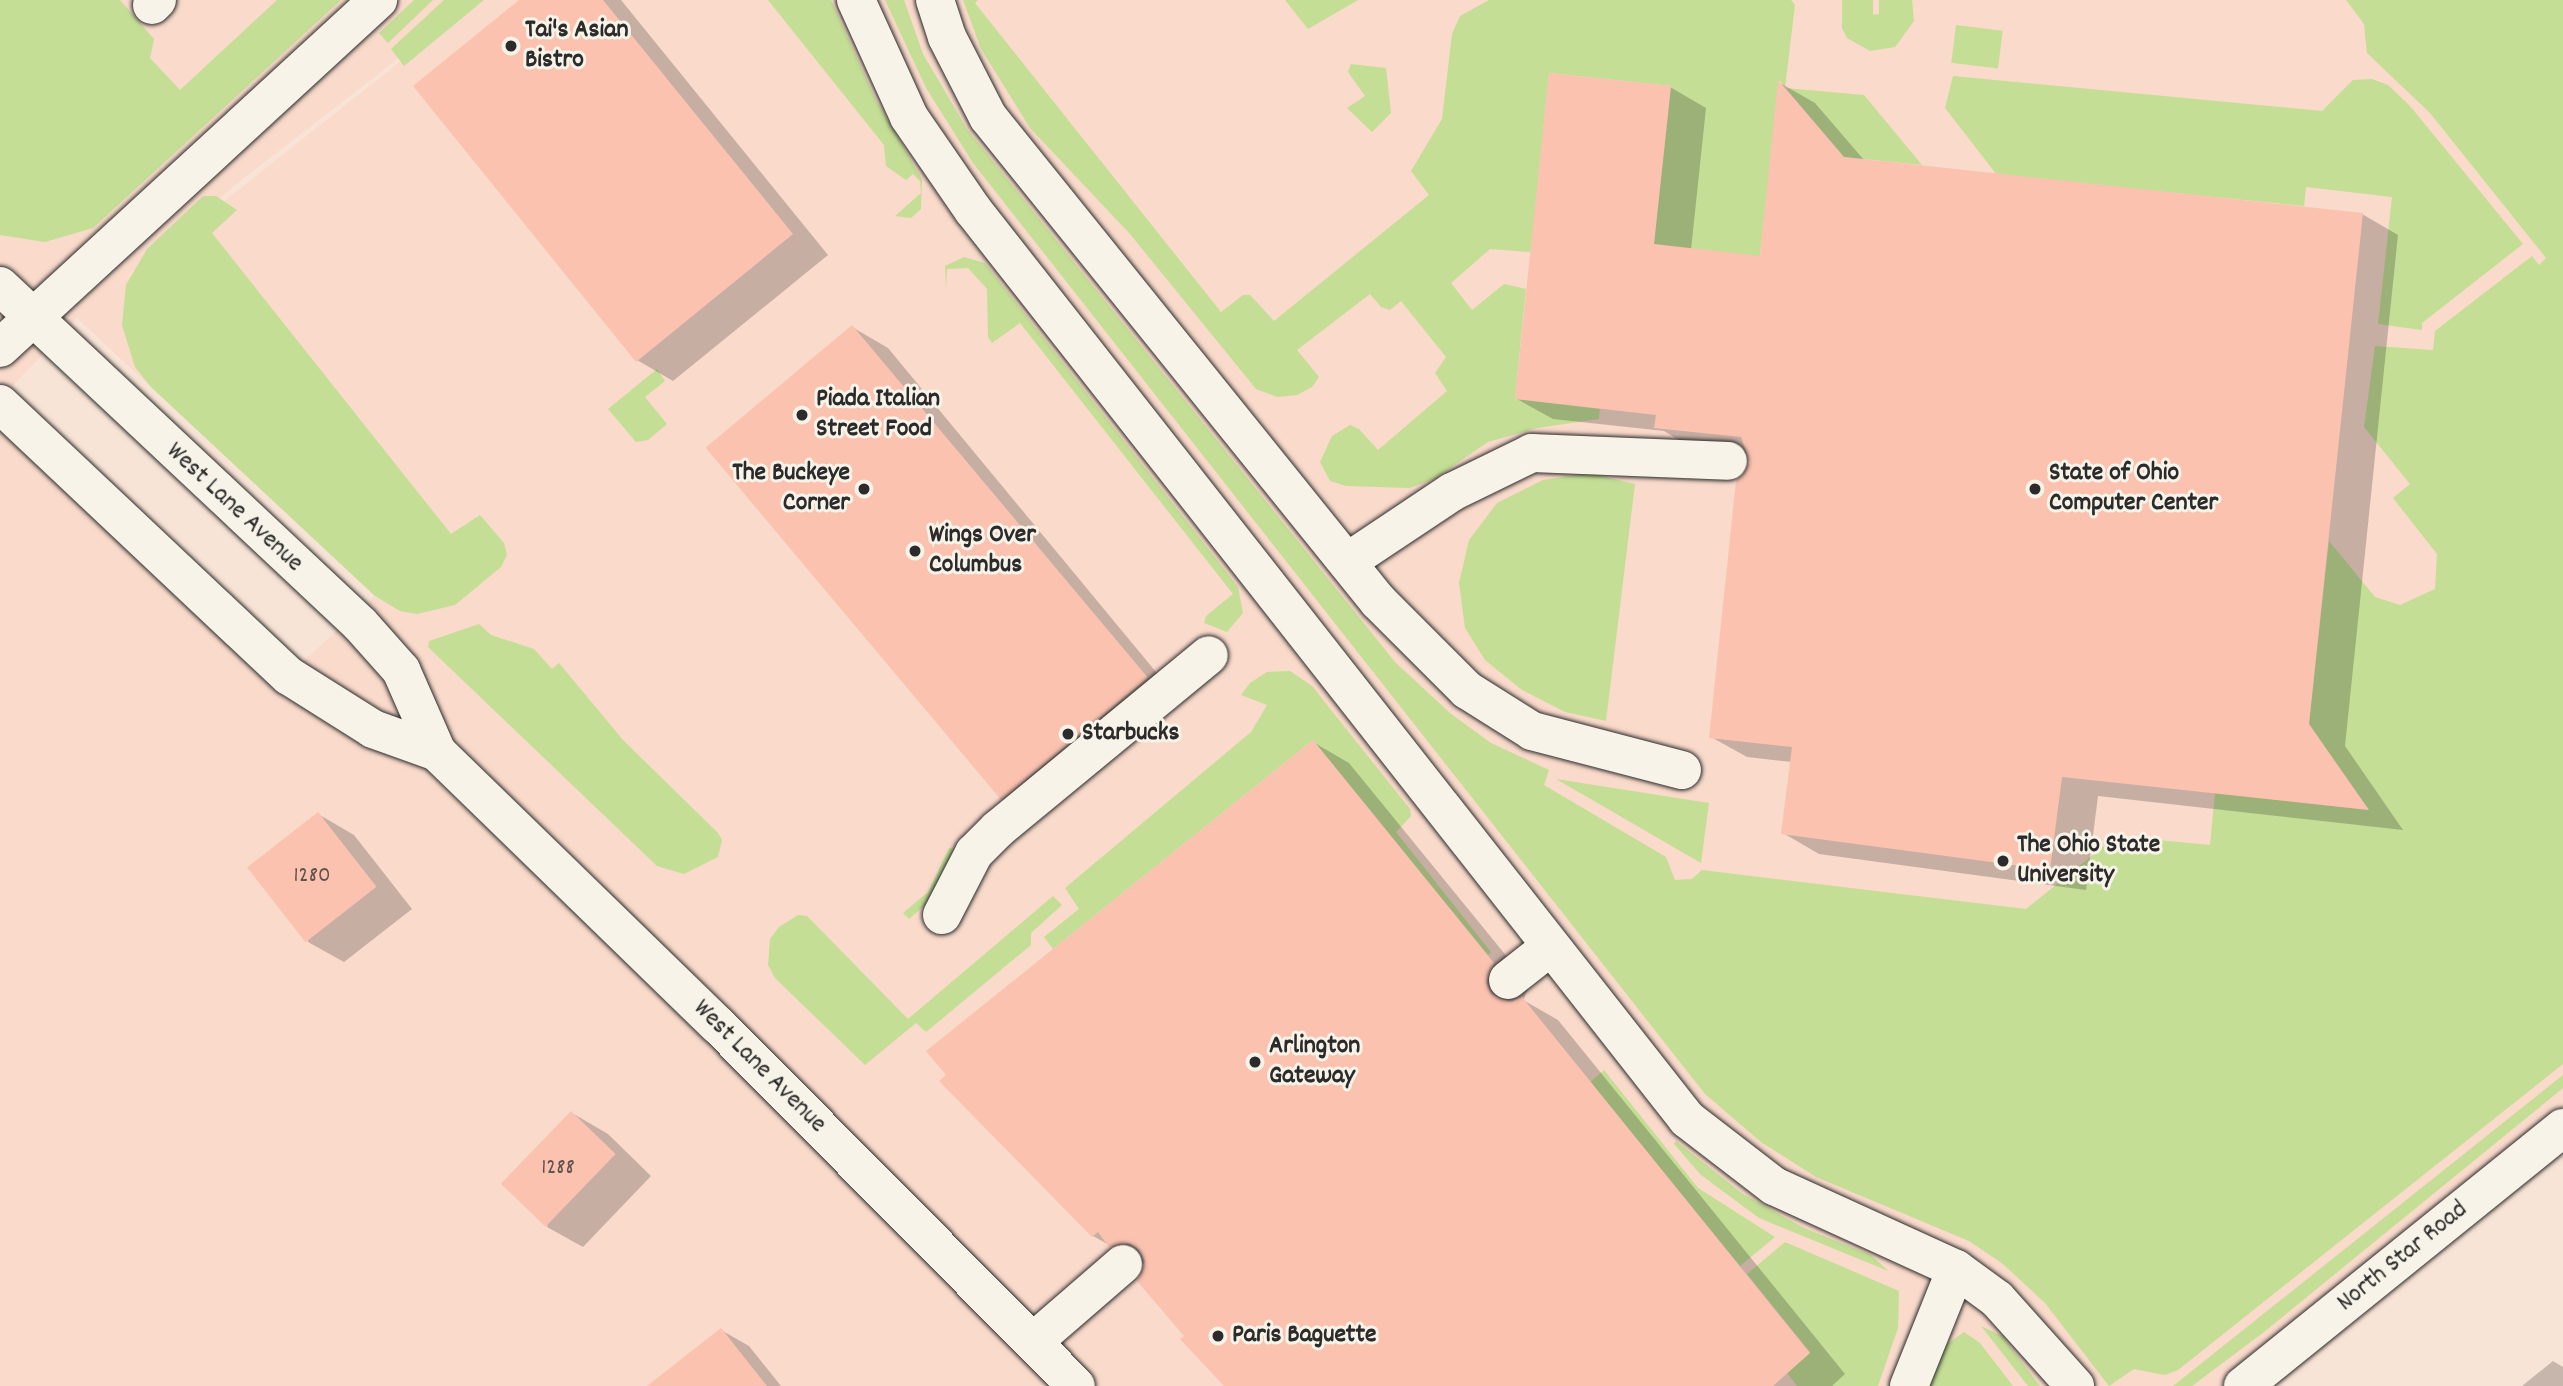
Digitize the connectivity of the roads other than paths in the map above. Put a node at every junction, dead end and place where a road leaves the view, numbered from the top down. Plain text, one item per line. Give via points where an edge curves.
1 (378, 0) edge
2 (856, 0) edge
3 (935, 0) edge
4 (0, 286) edge
5 (33, 317) junction
6 (0, 348) edge
7 (0, 404) edge
8 (1728, 461) dead end
9 (1347, 562) junction
10 (1209, 655) dead end
11 (437, 752) junction
12 (1682, 770) dead end
13 (942, 915) dead end
14 (1550, 947) junction
15 (1508, 981) dead end
16 (2563, 1128) edge
17 (1123, 1264) dead end
18 (1956, 1269) junction
19 (1032, 1342) junction
20 (1076, 1386) edge
21 (1909, 1386) edge
22 (2075, 1386) edge
23 (2243, 1386) edge

1 - 5 main road
2 - 14 main road via 909,117 973,210
3 - 9 main road via 947,37 988,117
4 - 5 main road, West Lane Avenue
5 - 6 main road
5 - 11 main road, West Lane Avenue via 360,624 401,670
7 - 11 main road, West Lane Avenue via 289,676 373,729
8 - 9 main road via 1532,453 1452,492
9 - 12 main road via 1378,601 1478,697 1532,731
10 - 13 main road via 998,829 974,853
11 - 19 main road, West Lane Avenue via 718,1025
14 - 15 main road
14 - 18 main road via 1687,1119 1725,1152 1774,1186 1827,1213
16 - 23 main road, North Star Road
17 - 19 main road
18 - 21 main road
18 - 22 main road via 1997,1299
19 - 20 main road, West Lane Avenue

